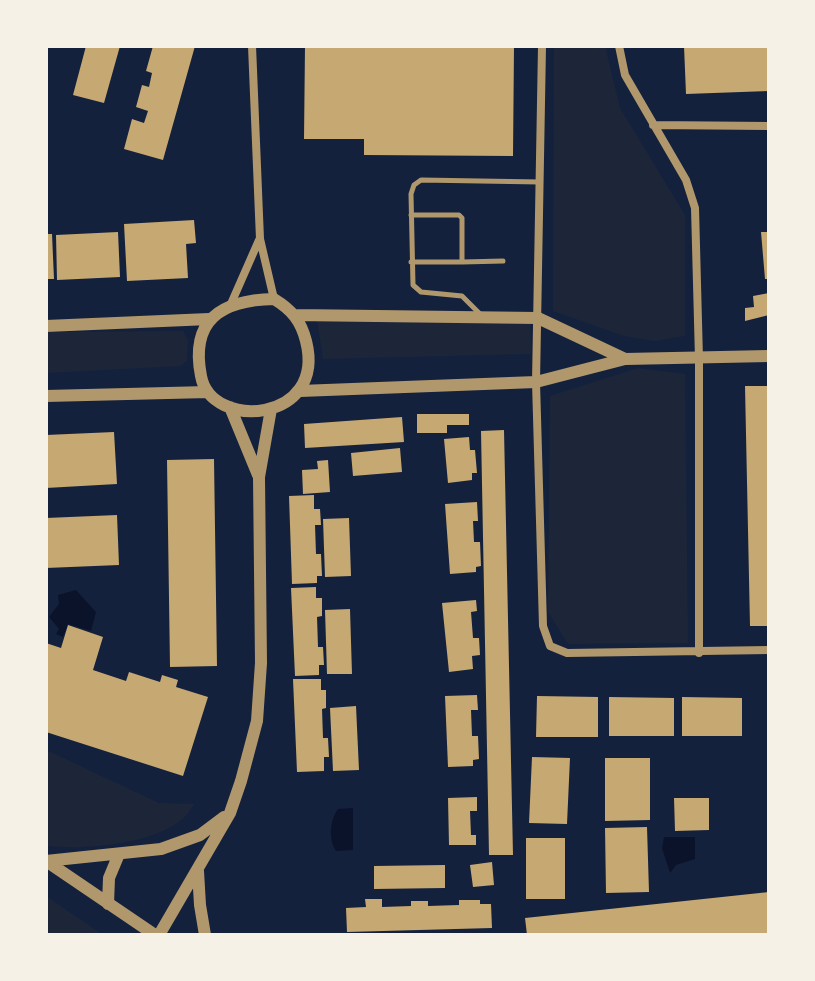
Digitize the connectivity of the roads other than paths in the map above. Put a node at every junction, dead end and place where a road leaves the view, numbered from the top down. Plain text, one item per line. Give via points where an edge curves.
1 (252, 46) edge
2 (542, 46) edge
3 (619, 46) edge
4 (653, 125) junction
5 (769, 126) edge
6 (540, 182) junction
7 (411, 215) junction
8 (260, 239) junction
9 (503, 261) dead end
10 (411, 262) junction
11 (462, 262) junction
12 (274, 299) junction
13 (230, 306) junction
14 (295, 315) junction
15 (484, 317) junction
16 (538, 318) junction
17 (209, 319) junction
18 (46, 326) edge
19 (769, 356) edge
20 (625, 359) junction
21 (699, 359) junction
22 (536, 382) junction
23 (300, 391) junction
24 (208, 392) junction
25 (46, 396) edge
26 (230, 407) junction
27 (271, 409) junction
28 (259, 477) junction
29 (769, 650) edge
30 (699, 653) junction
31 (230, 813) junction
32 (119, 854) junction
33 (46, 861) edge
34 (198, 869) junction
35 (108, 904) junction
36 (157, 935) edge
37 (205, 935) edge

1 - 8 street
2 - 6 street
3 - 4 street via 625,75
4 - 5 street
4 - 21 street via 686,180 695,208
6 - 7 lane via 421,180 414,185
6 - 16 street
7 - 10 lane
7 - 11 lane via 459,215
8 - 12 street
8 - 13 street
9 - 11 lane
10 - 11 lane
10 - 15 lane via 413,285 421,292 462,296
12 - 13 street
12 - 14 street
13 - 17 street
14 - 15 street
14 - 23 street via 308,351 309,371
15 - 16 street
16 - 20 street
16 - 22 street
17 - 18 street
17 - 24 street via 198,345 201,381
19 - 21 street
20 - 21 street
20 - 22 street
21 - 30 street
22 - 23 street
22 - 30 street via 543,626 550,646 567,653
23 - 27 street
24 - 25 street
24 - 26 street
26 - 27 street via 244,412
26 - 28 street
27 - 28 street
28 - 31 street via 257,721
29 - 30 street
31 - 32 street via 182,843
31 - 34 street
32 - 33 street
32 - 35 street via 109,878
33 - 35 street
34 - 36 street
34 - 37 street
35 - 36 street

